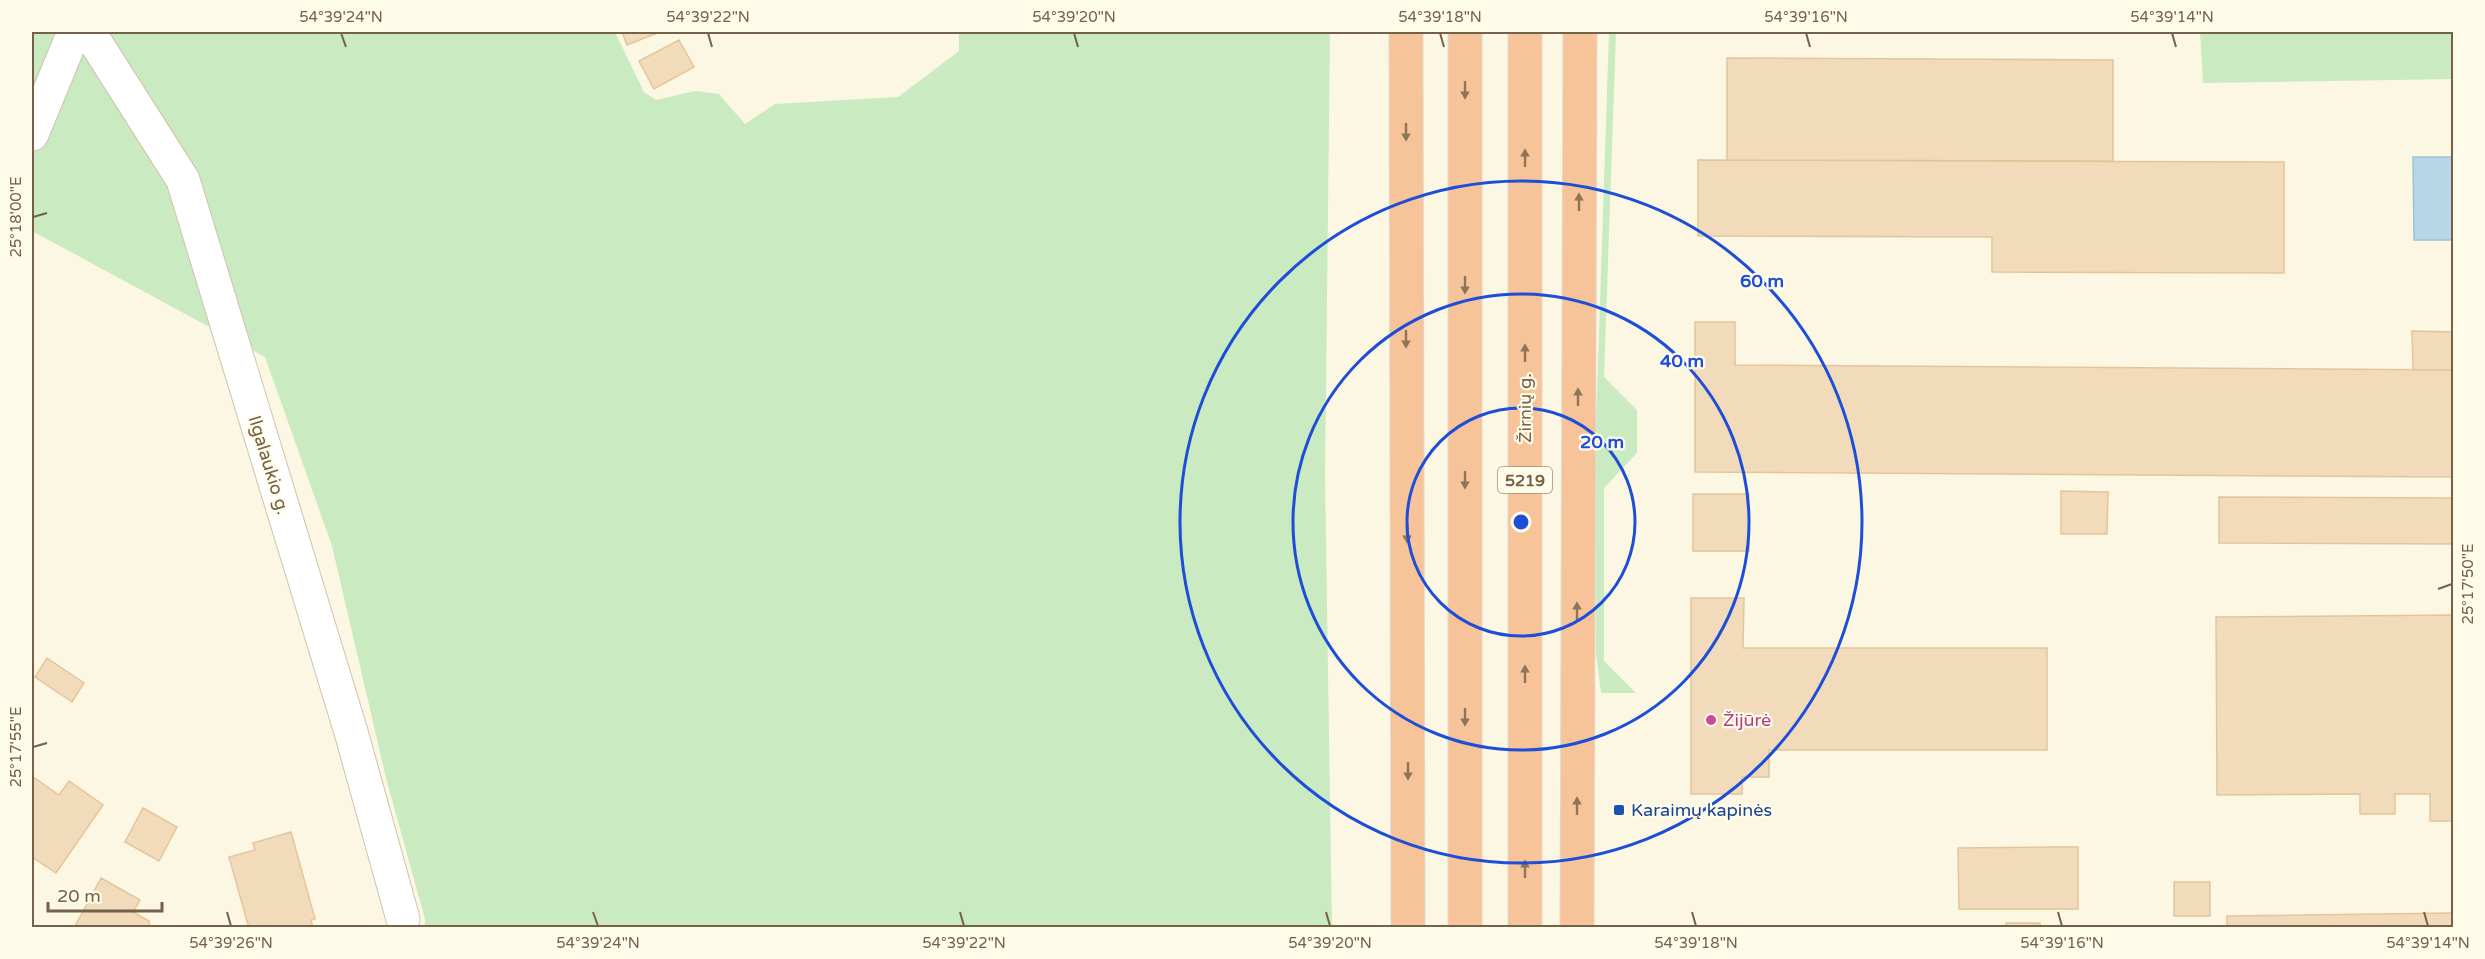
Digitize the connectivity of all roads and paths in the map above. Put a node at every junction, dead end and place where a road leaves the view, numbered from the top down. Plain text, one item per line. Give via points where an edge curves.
1 (74, 32) edge
2 (89, 32) edge
3 (1406, 32) edge
4 (1465, 32) edge
5 (1525, 32) edge
6 (1580, 32) edge
7 (32, 134) edge
8 (403, 919) dead end
9 (1408, 927) edge
10 (1465, 927) edge
11 (1525, 927) edge
12 (1577, 927) edge

1 - 7 street
2 - 8 street, Ilgalaukio g. via 183,180 351,732
3 -> 9 highway
4 -> 10 highway
11 -> 5 highway, Žirnių g. / 5219
12 -> 6 highway, 5219

